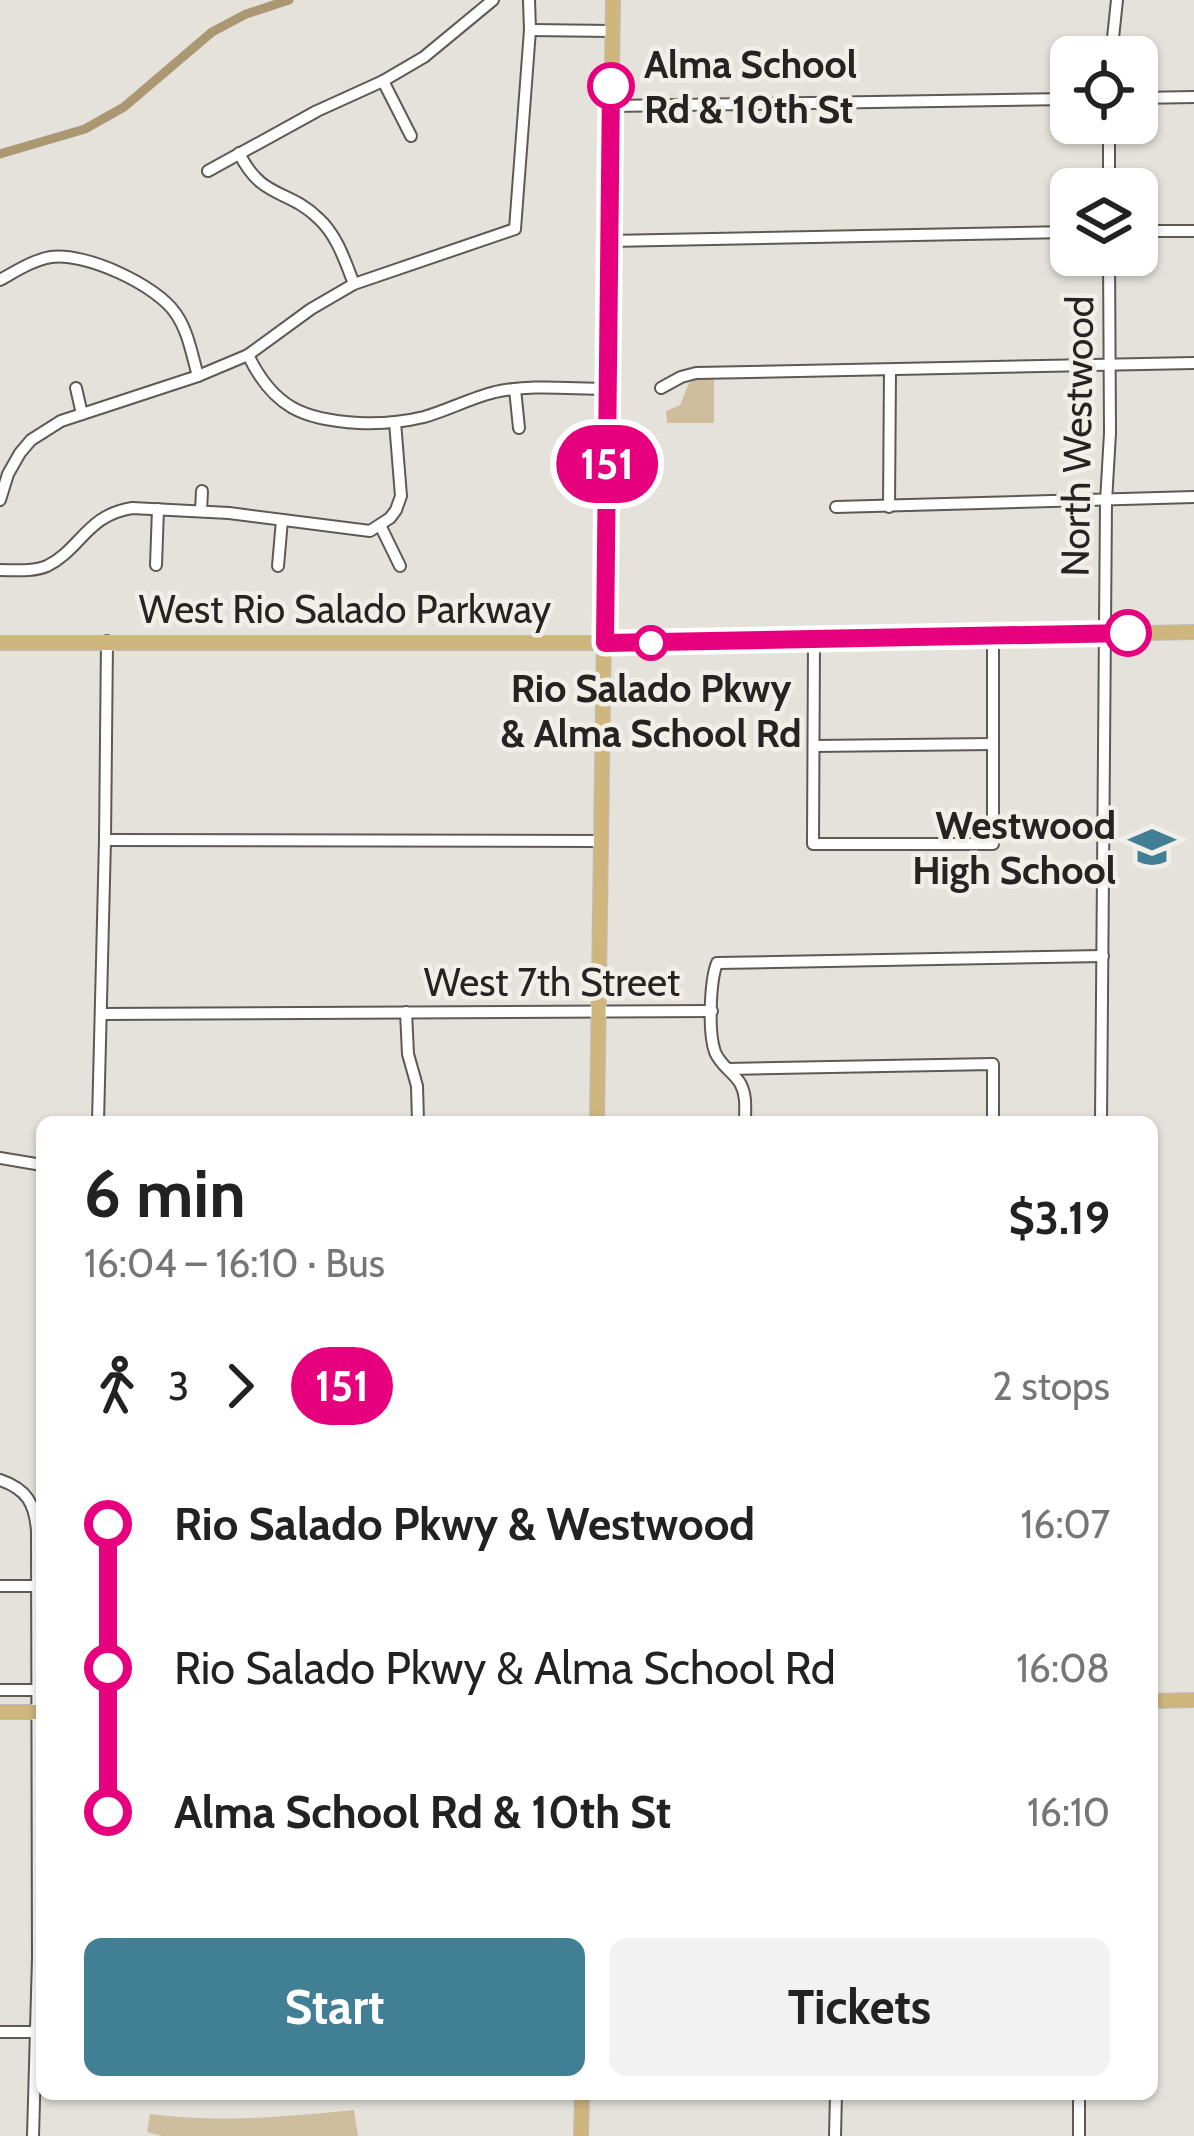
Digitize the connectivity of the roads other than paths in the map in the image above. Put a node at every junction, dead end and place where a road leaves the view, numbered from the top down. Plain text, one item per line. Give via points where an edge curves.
1 (493, 0) edge
2 (529, 0) edge
3 (613, 0) edge
4 (1117, 0) edge
5 (530, 30) junction
6 (612, 31) junction
7 (1113, 36) edge
8 (383, 81) junction
9 (1194, 97) edge
10 (1158, 98) edge
11 (1050, 99) edge
12 (611, 106) junction
13 (411, 136) dead end
14 (239, 153) junction
15 (208, 171) dead end
16 (1158, 231) edge
17 (1194, 231) edge
18 (1050, 232) edge
19 (609, 241) junction
20 (1109, 276) edge
21 (0, 280) edge
22 (354, 284) junction
23 (248, 355) junction
24 (1194, 364) edge
25 (1110, 365) junction
26 (890, 370) junction
27 (198, 376) junction
28 (76, 388) dead end
29 (661, 388) dead end
30 (515, 389) junction
31 (608, 389) junction
32 (82, 413) junction
33 (395, 422) junction
34 (520, 428) dead end
35 (4, 473) edge
36 (202, 491) dead end
37 (1194, 497) edge
38 (0, 500) edge
39 (1106, 502) junction
40 (836, 507) dead end
41 (890, 507) junction
42 (158, 509) junction
43 (201, 511) junction
44 (282, 520) junction
45 (380, 525) junction
46 (156, 565) dead end
47 (278, 566) dead end
48 (400, 566) dead end
49 (0, 570) edge
50 (1194, 632) edge
51 (1105, 634) junction
52 (993, 636) junction
53 (814, 640) junction
54 (106, 641) junction
55 (0, 643) edge
56 (605, 643) junction
57 (993, 744) junction
58 (814, 746) junction
59 (105, 840) junction
60 (602, 841) junction
61 (1103, 956) junction
62 (712, 1011) junction
63 (406, 1012) junction
64 (599, 1012) junction
65 (101, 1013) junction
66 (728, 1070) junction
67 (98, 1116) edge
68 (418, 1116) edge
69 (597, 1116) edge
70 (745, 1116) edge
71 (993, 1116) edge
72 (1101, 1116) edge
73 (0, 1157) edge
74 (36, 1165) edge
75 (0, 1480) edge
76 (36, 1498) edge
77 (36, 1559) edge
78 (0, 1586) edge
79 (35, 1586) junction
80 (36, 1593) edge
81 (36, 1671) edge
82 (0, 1690) edge
83 (35, 1690) junction
84 (36, 1696) edge
85 (1194, 1700) edge
86 (1158, 1701) edge
87 (0, 1712) edge
88 (36, 1712) edge
89 (0, 2032) edge
90 (36, 2032) joint
91 (582, 2100) edge
92 (836, 2100) edge
93 (1079, 2100) edge
94 (33, 2136) edge
95 (581, 2136) edge
96 (835, 2136) edge
97 (1078, 2136) edge

1 - 8 street
2 - 5 street
3 - 6 main road
4 - 7 street
5 - 6 street
5 - 22 street via 515,229
6 - 12 main road
8 - 13 street
8 - 14 street
9 - 10 street
11 - 12 street
12 - 19 main road
14 - 15 street
14 - 22 street via 259,183 318,218
16 - 17 street
18 - 19 street
19 - 31 main road
20 - 25 street, North Westwood
21 - 27 street via 56,256 107,268 175,312
22 - 23 street
23 - 27 street
23 - 33 street via 268,390 308,417
24 - 25 street
25 - 26 street
25 - 39 street, North Westwood
26 - 29 street via 696,373
26 - 41 street
27 - 32 street
28 - 32 street
30 - 31 street
30 - 33 street
30 - 34 street
31 - 56 main road
32 - 35 street via 31,440
33 - 45 street via 400,496
35 - 38 street
36 - 43 street
37 - 39 street
39 - 41 street
39 - 51 street, North Westwood
40 - 41 street
42 - 43 street
42 - 46 street
42 - 49 street via 119,510 52,564
43 - 44 street
44 - 45 street via 354,531
44 - 47 street
45 - 48 street
50 - 51 main road, West Rio Salado Parkway
51 - 52 main road, West Rio Salado Parkway
51 - 61 street, North Westwood
52 - 53 main road, West Rio Salado Parkway
52 - 57 street
53 - 56 main road, West Rio Salado Parkway
53 - 58 street
54 - 55 main road, West Rio Salado Parkway
54 - 56 main road, West Rio Salado Parkway
54 - 59 street
56 - 60 main road
57 - 58 street
57 - 58 street via 993,844 813,844
59 - 60 street
59 - 65 street
60 - 64 main road
61 - 62 street, West 7th Street via 717,963
61 - 72 street, North Westwood
62 - 64 street, West 7th Street
62 - 66 street via 716,1052
63 - 64 street, West 7th Street
63 - 65 street, West 7th Street
63 - 68 street
64 - 69 main road
65 - 67 street
66 - 70 street via 741,1084
66 - 71 street via 993,1064
73 - 74 street
75 - 76 street
77 - 79 street
78 - 79 street
79 - 80 street
81 - 83 street
82 - 83 street
83 - 84 street
85 - 86 main road
87 - 88 main road
89 - 90 street
90 - 94 street
91 - 95 main road
92 - 96 street
93 - 97 street

